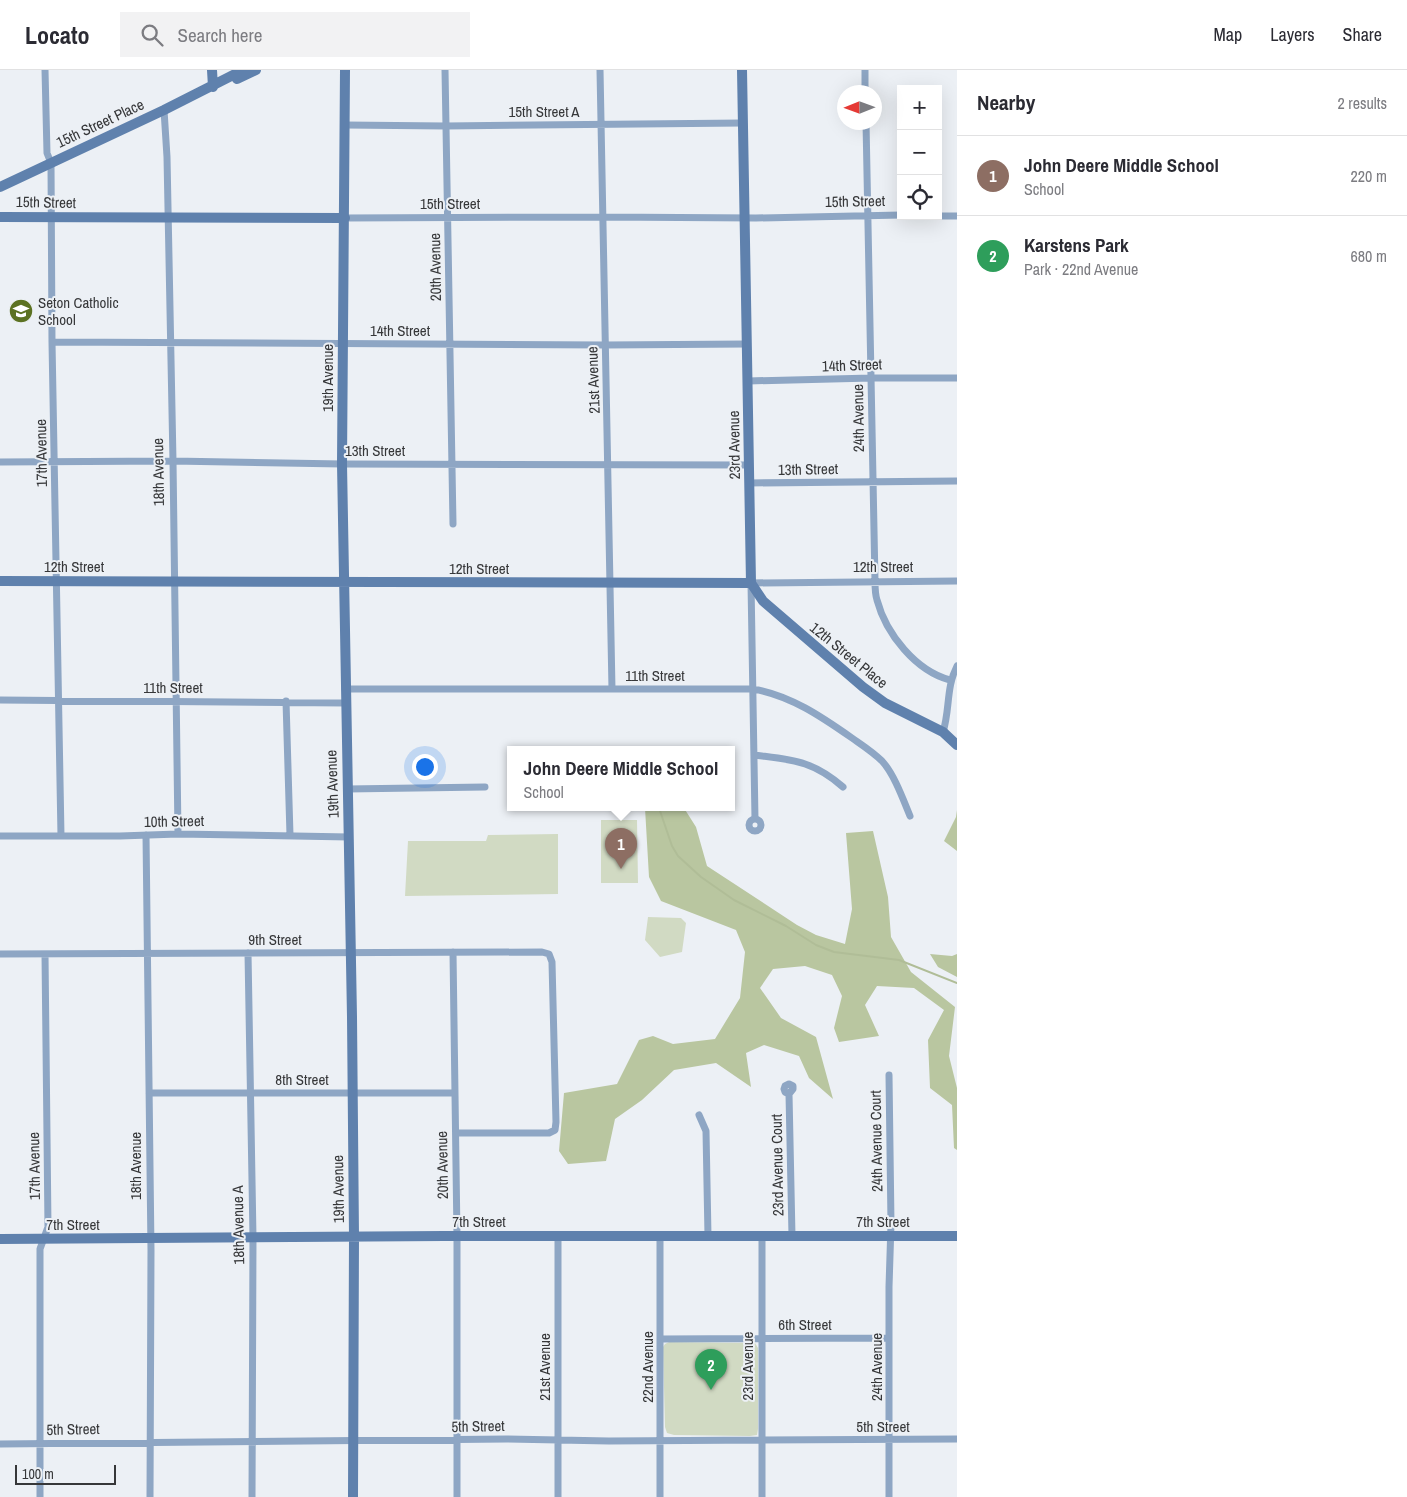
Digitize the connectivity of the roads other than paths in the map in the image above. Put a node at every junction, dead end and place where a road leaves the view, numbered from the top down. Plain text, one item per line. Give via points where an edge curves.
1 (45, 70) edge
2 (212, 70) edge
3 (243, 70) edge
4 (256, 70) edge
5 (345, 70) edge
6 (445, 70) edge
7 (600, 70) edge
8 (742, 70) edge
9 (865, 70) edge
10 (865, 85) edge
11 (213, 86) junction
12 (164, 110) junction
13 (743, 123) junction
14 (345, 125) junction
15 (601, 125) junction
16 (446, 126) junction
17 (866, 130) edge
18 (51, 163) junction
19 (0, 187) edge
20 (868, 215) junction
21 (602, 216) junction
22 (897, 216) edge
23 (942, 216) edge
24 (957, 216) edge
25 (0, 217) edge
26 (745, 217) junction
27 (51, 218) junction
28 (167, 218) junction
29 (344, 218) junction
30 (448, 218) junction
31 (52, 342) junction
32 (170, 343) junction
33 (342, 343) junction
34 (450, 344) junction
35 (747, 344) junction
36 (605, 345) junction
37 (872, 378) junction
38 (957, 378) edge
39 (748, 381) junction
40 (174, 461) junction
41 (0, 462) edge
42 (55, 463) junction
43 (342, 464) junction
44 (452, 464) junction
45 (609, 465) junction
46 (749, 465) junction
47 (873, 481) junction
48 (957, 481) edge
49 (749, 484) junction
50 (453, 524) dead end
51 (0, 581) edge
52 (57, 581) junction
53 (875, 581) junction
54 (957, 581) edge
55 (174, 582) junction
56 (344, 583) junction
57 (611, 583) junction
58 (751, 583) junction
59 (957, 666) edge
60 (950, 680) junction
61 (345, 689) junction
62 (612, 689) junction
63 (753, 689) junction
64 (0, 700) edge
65 (59, 700) junction
66 (176, 701) junction
67 (286, 702) junction
68 (346, 702) junction
69 (943, 732) junction
70 (957, 745) edge
71 (754, 755) junction
72 (485, 786) dead end
73 (843, 787) dead end
74 (347, 789) junction
75 (910, 816) dead end
76 (755, 819) dead end
77 (178, 834) junction
78 (146, 835) junction
79 (290, 835) junction
80 (0, 836) edge
81 (61, 836) junction
82 (349, 837) junction
83 (350, 952) junction
84 (452, 952) junction
85 (147, 953) junction
86 (248, 953) junction
87 (0, 954) edge
88 (46, 954) junction
89 (889, 1075) dead end
90 (150, 1093) junction
91 (250, 1093) junction
92 (352, 1093) junction
93 (454, 1093) junction
94 (789, 1094) dead end
95 (699, 1115) dead end
96 (456, 1133) junction
97 (458, 1236) junction
98 (558, 1236) junction
99 (708, 1236) junction
100 (762, 1236) junction
101 (792, 1236) junction
102 (890, 1236) junction
103 (957, 1236) edge
104 (252, 1237) junction
105 (354, 1237) junction
106 (660, 1237) junction
107 (151, 1238) junction
108 (0, 1239) edge
109 (44, 1239) junction
110 (762, 1338) junction
111 (890, 1338) junction
112 (660, 1339) junction
113 (457, 1440) junction
114 (558, 1440) junction
115 (762, 1440) junction
116 (889, 1440) junction
117 (957, 1440) edge
118 (354, 1441) junction
119 (661, 1441) junction
120 (150, 1442) junction
121 (252, 1442) junction
122 (0, 1444) edge
123 (40, 1444) junction
124 (40, 1497) edge
125 (150, 1497) edge
126 (252, 1497) edge
127 (353, 1497) edge
128 (457, 1497) edge
129 (558, 1497) edge
130 (660, 1497) edge
131 (762, 1497) edge
132 (889, 1497) edge

1 - 18 street, 17th Avenue via 47,154
2 - 11 street
3 - 11 street, 15th Street Place
4 - 11 street, 15th Street Place
5 - 14 street, 19th Avenue
6 - 16 street, 20th Avenue
7 - 15 street, 21st Avenue
8 - 13 street, 23rd Avenue
9 - 10 street
11 - 12 street, 15th Street Place
12 - 18 street, 15th Street Place
12 - 28 street, 18th Avenue
13 - 15 street, 15th Street A
13 - 26 street, 23rd Avenue
14 - 16 street, 15th Street A
14 - 29 street, 19th Avenue
15 - 16 street, 15th Street A
15 - 21 street, 21st Avenue
16 - 30 street, 20th Avenue
17 - 20 street, 24th Avenue
18 - 19 street, 15th Street Place
18 - 27 street, 17th Avenue
20 - 22 street, 15th Street
20 - 26 street, 15th Street
20 - 37 street, 24th Avenue
21 - 26 street, 15th Street
21 - 30 street, 15th Street
21 - 36 street, 21st Avenue
23 - 24 street
25 - 27 street, 15th Street
26 - 35 street, 23rd Avenue
27 - 28 street, 15th Street
27 - 31 street, 17th Avenue
28 - 29 street, 15th Street
28 - 32 street, 18th Avenue
29 - 30 street, 15th Street
29 - 33 street, 19th Avenue
30 - 34 street, 20th Avenue
31 - 32 street, 14th Street
31 - 42 street, 17th Avenue
32 - 33 street, 14th Street
32 - 40 street, 18th Avenue
33 - 34 street, 14th Street
33 - 43 street, 19th Avenue
34 - 36 street, 14th Street
34 - 44 street, 20th Avenue
35 - 36 street, 14th Street
35 - 39 street, 23rd Avenue
36 - 45 street, 21st Avenue
37 - 38 street, 14th Street
37 - 39 street, 14th Street
37 - 47 street, 24th Avenue
39 - 46 street, 23rd Avenue
40 - 42 street, 13th Street
40 - 43 street, 13th Street
40 - 55 street, 18th Avenue
41 - 42 street, 13th Street
42 - 52 street, 17th Avenue
43 - 44 street, 13th Street
43 - 56 street, 19th Avenue
44 - 45 street, 13th Street
44 - 50 street, 20th Avenue
45 - 46 street, 13th Street
45 - 57 street, 21st Avenue
46 - 49 street, 23rd Avenue
47 - 48 street, 13th Street
47 - 49 street, 13th Street
47 - 53 street, 24th Avenue
49 - 58 street, 23rd Avenue
51 - 52 street, 12th Street
52 - 55 street, 12th Street
52 - 65 street, 17th Avenue
53 - 54 street, 12th Street
53 - 58 street, 12th Street
53 - 60 street, 24th Avenue via 883,617 903,647 921,666
55 - 56 street, 12th Street
55 - 66 street, 18th Avenue
56 - 57 street, 12th Street
56 - 61 street, 19th Avenue
57 - 58 street, 12th Street
57 - 62 street, 21st Avenue
58 - 63 street, 23rd Avenue
58 - 69 street, 12th Street Place via 763,601 863,687 885,703
59 - 60 street
60 - 69 street
61 - 62 street, 11th Street
61 - 68 street, 19th Avenue
62 - 63 street, 11th Street
63 - 71 street, 23rd Avenue
63 - 75 street, 11th Street via 804,707 883,762
64 - 65 street, 11th Street
65 - 66 street, 11th Street
65 - 81 street, 17th Avenue
66 - 67 street, 11th Street
66 - 77 street, 18th Avenue
67 - 68 street, 11th Street
67 - 79 street
68 - 74 street, 19th Avenue
69 - 70 street, 12th Street Place
71 - 73 street via 802,762
71 - 76 street, 23rd Avenue
72 - 74 street
74 - 82 street, 19th Avenue
77 - 78 street, 10th Street
77 - 79 street, 10th Street
78 - 81 street, 10th Street
78 - 85 street, 18th Avenue
79 - 82 street, 10th Street
80 - 81 street, 10th Street
82 - 83 street, 19th Avenue
83 - 84 street, 9th Street
83 - 86 street, 9th Street
83 - 92 street, 19th Avenue
84 - 93 street, 20th Avenue
84 - 96 street, 9th Street via 549,954 552,962 556,1122 555,1130 549,1134
85 - 86 street, 9th Street
85 - 88 street, 9th Street
85 - 90 street, 18th Avenue
86 - 91 street, 18th Avenue A
87 - 88 street, 9th Street
88 - 109 street, 17th Avenue via 48,1228
89 - 102 street, 24th Avenue Court
90 - 91 street, 8th Street
90 - 107 street, 18th Avenue
91 - 92 street, 8th Street
91 - 104 street, 18th Avenue A
92 - 93 street, 8th Street
92 - 105 street, 19th Avenue
93 - 96 street, 20th Avenue
94 - 101 street, 23rd Avenue Court
95 - 99 street via 706,1131
96 - 97 street, 20th Avenue
97 - 98 street, 7th Street
97 - 105 street, 7th Street
97 - 113 street, 20th Avenue
98 - 106 street, 7th Street
98 - 114 street, 21st Avenue
99 - 100 street, 7th Street
99 - 106 street, 7th Street
100 - 101 street, 7th Street
100 - 110 street, 23rd Avenue
101 - 102 street, 7th Street
102 - 103 street, 7th Street
102 - 111 street, 24th Avenue
104 - 105 street, 7th Street
104 - 107 street, 7th Street
104 - 121 street, 18th Avenue A
105 - 118 street, 19th Avenue
106 - 112 street, 22nd Avenue
107 - 109 street, 7th Street
107 - 120 street, 18th Avenue
108 - 109 street, 7th Street
109 - 123 street, 17th Avenue via 40,1249
110 - 111 street, 6th Street
110 - 112 street, 6th Street
110 - 115 street, 23rd Avenue
111 - 116 street, 24th Avenue
112 - 119 street, 22nd Avenue
113 - 114 street, 5th Street
113 - 118 street, 5th Street
113 - 128 street, 20th Avenue
114 - 119 street, 5th Street
114 - 129 street, 21st Avenue
115 - 116 street, 5th Street
115 - 119 street, 5th Street
115 - 131 street, 23rd Avenue
116 - 117 street, 5th Street
116 - 132 street, 24th Avenue
118 - 121 street, 5th Street
118 - 127 street, 19th Avenue
119 - 130 street, 22nd Avenue
120 - 121 street, 5th Street
120 - 123 street, 5th Street
120 - 125 street, 18th Avenue
121 - 126 street, 18th Avenue A
122 - 123 street, 5th Street
123 - 124 street, 17th Avenue

